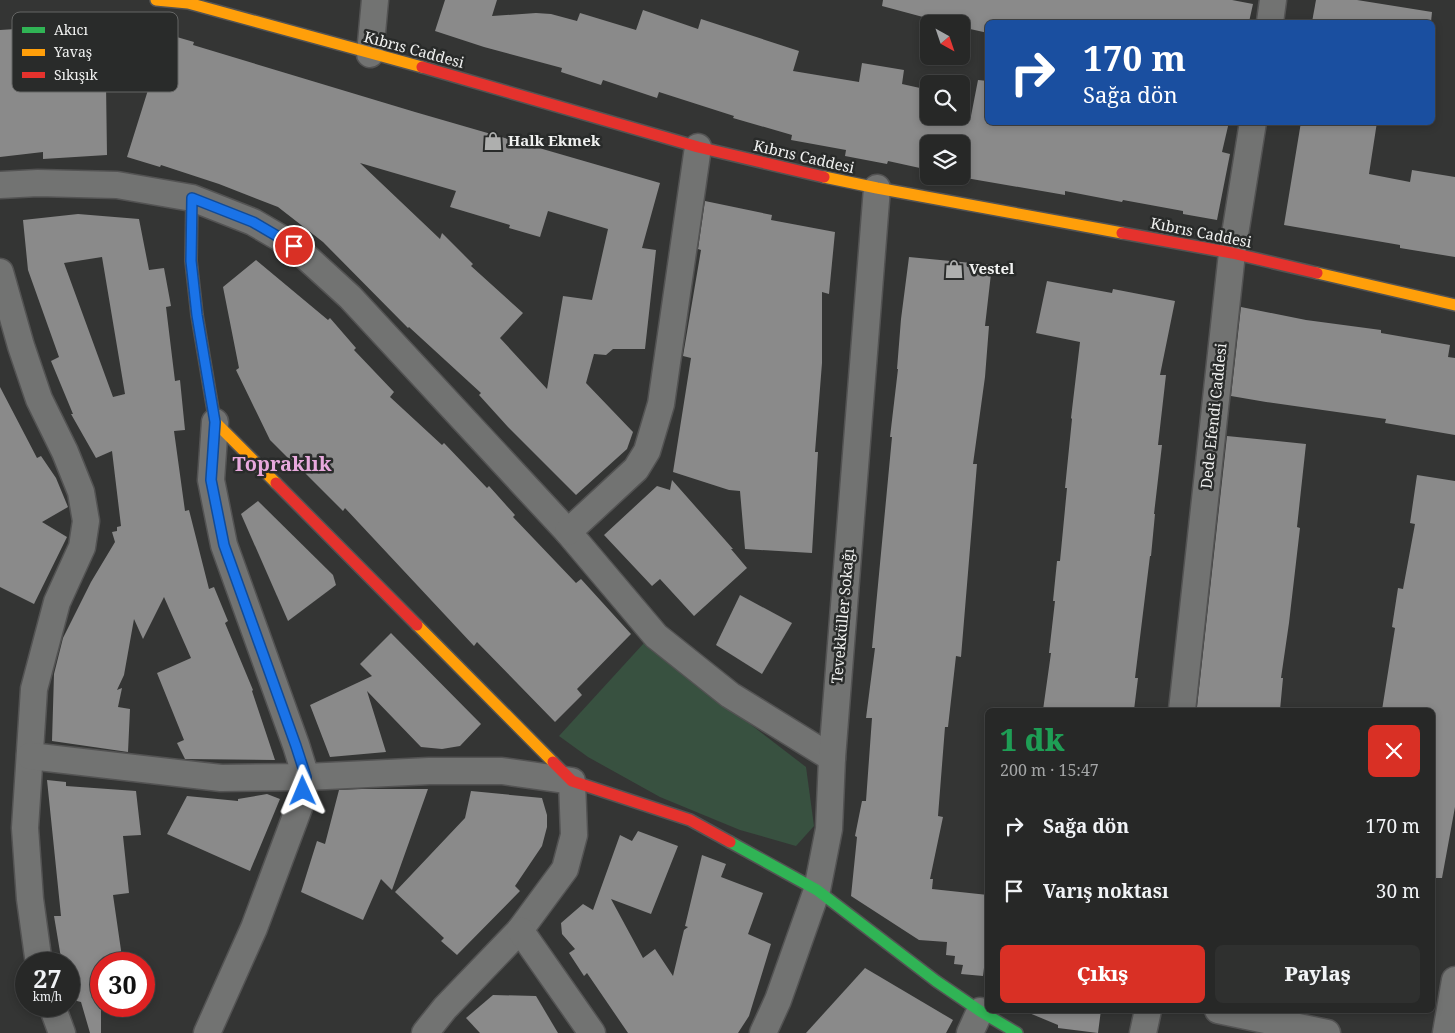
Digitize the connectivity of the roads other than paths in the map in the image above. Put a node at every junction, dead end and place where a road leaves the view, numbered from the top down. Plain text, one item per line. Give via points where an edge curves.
1 (156, 0) edge
2 (375, 0) edge
3 (1274, 0) edge
4 (1270, 20) edge
5 (370, 54) junction
6 (1253, 125) edge
7 (698, 147) junction
8 (0, 185) edge
9 (877, 188) junction
10 (192, 198) junction
11 (1232, 253) junction
12 (0, 272) edge
13 (1455, 305) edge
14 (215, 422) junction
15 (568, 532) junction
16 (1182, 708) edge
17 (30, 756) junction
18 (832, 758) junction
19 (306, 777) junction
20 (572, 781) junction
21 (817, 890) junction
22 (520, 930) junction
23 (37, 952) edge
24 (1455, 980) edge
25 (1147, 1013) edge
26 (1232, 1013) edge
27 (56, 1017) edge
28 (975, 1022) edge
29 (62, 1033) edge
30 (207, 1033) edge
31 (425, 1033) edge
32 (592, 1033) edge
33 (762, 1033) edge
34 (1017, 1033) edge
35 (1144, 1033) edge
36 (1327, 1033) edge
37 (1446, 1033) edge

1 - 5 main road, Kıbrıs Caddesi via 188,3
2 - 5 street
3 - 4 street
5 - 7 main road, Kıbrıs Caddesi
6 - 11 street, Dede Efendi Caddesi
7 - 9 main road, Kıbrıs Caddesi
7 - 15 street via 661,404 647,451 636,469
8 - 10 street via 38,182 117,185
9 - 11 main road, Kıbrıs Caddesi
9 - 18 street, Tevekküller Sokağı
10 - 14 main road via 191,261
10 - 15 street via 253,222 294,246 350,297
11 - 13 main road, Kıbrıs Caddesi
11 - 16 street, Dede Efendi Caddesi
12 - 17 street via 39,399 81,492 86,521 82,547 57,602 34,689
14 - 19 street via 211,480 224,545
14 - 20 main road
15 - 18 street via 656,636 730,695
17 - 19 street via 221,778
17 - 23 street via 24,828
18 - 21 street, Tevekküller Sokağı via 829,829
19 - 20 street via 502,771
19 - 30 street via 300,805 254,928
20 - 21 main road via 690,820
20 - 22 street via 574,835 565,869
21 - 28 main road via 936,981
21 - 33 street, Tevekküller Sokağı via 778,1000
22 - 31 street
22 - 32 street
24 - 37 street
25 - 35 street
26 - 36 street
27 - 29 street
28 - 34 main road

